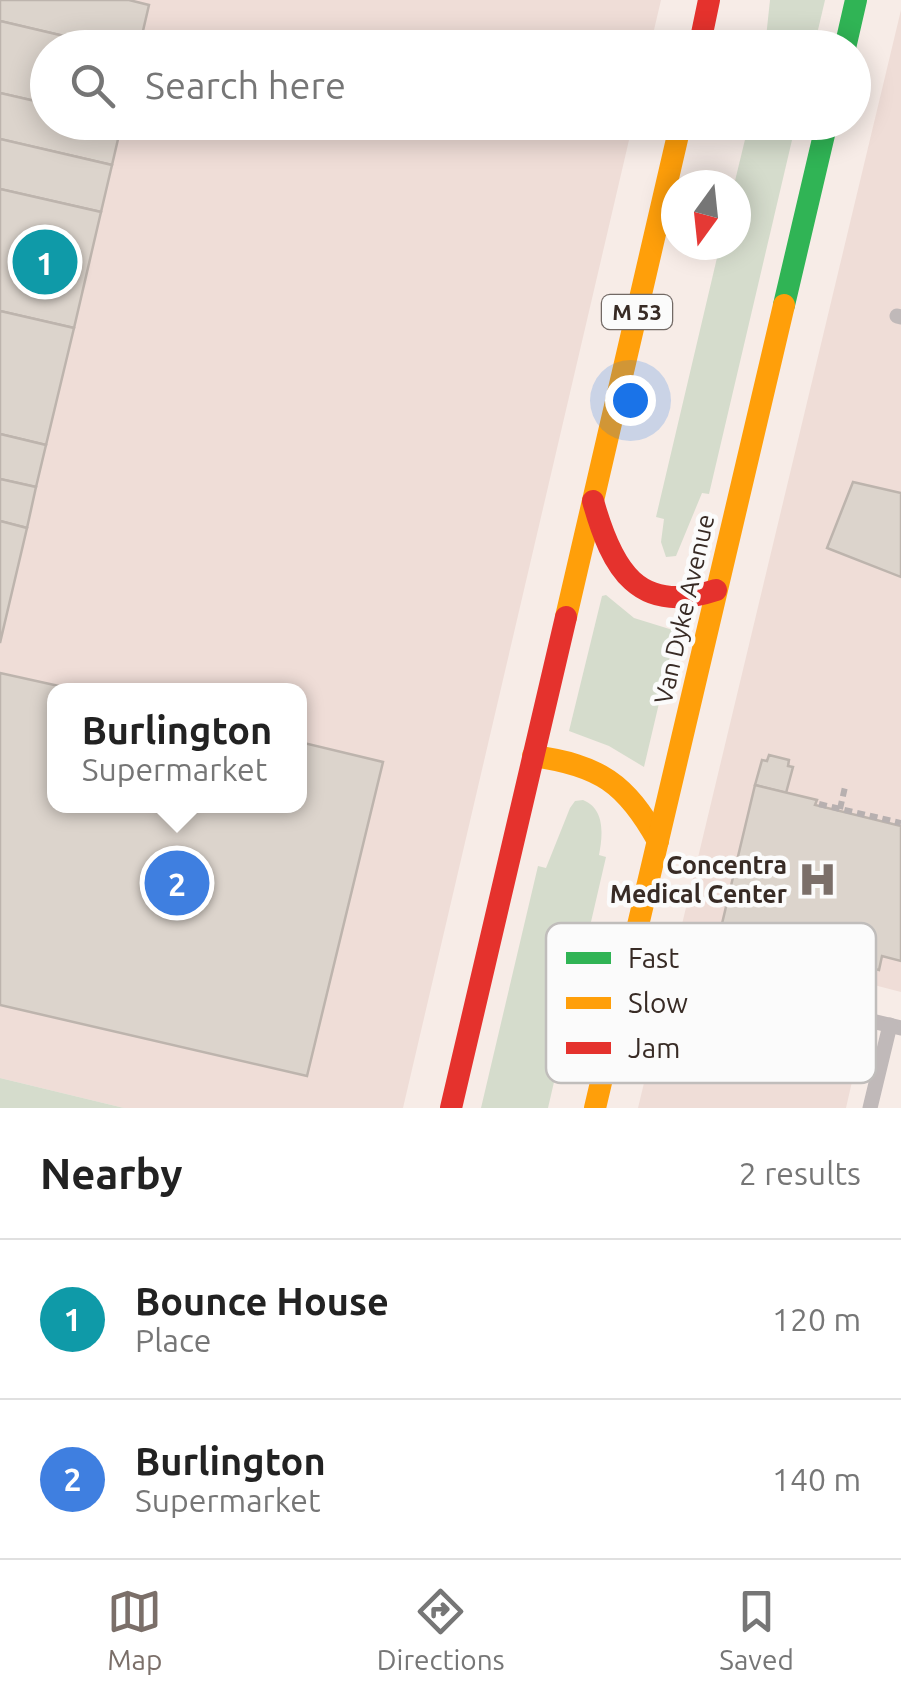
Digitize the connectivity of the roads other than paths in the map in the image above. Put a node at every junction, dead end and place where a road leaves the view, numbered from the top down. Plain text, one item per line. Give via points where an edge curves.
1 (710, 0) edge
2 (856, 0) edge
3 (702, 30) edge
4 (849, 30) edge
5 (677, 140) edge
6 (823, 140) edge
7 (593, 501) junction
8 (716, 590) junction
9 (532, 756) junction
10 (658, 841) junction
11 (639, 923) edge
12 (895, 1027) edge
13 (601, 1083) edge
14 (451, 1108) edge
15 (595, 1108) edge
16 (870, 1108) edge

1 - 3 main road
2 - 4 main road
5 - 7 main road, M 53
6 - 8 main road, Van Dyke Avenue
7 - 8 main road via 611,556 641,587 693,601
7 - 9 main road, M 53
8 - 10 main road, Van Dyke Avenue
9 - 10 main road via 577,763 610,778 641,808
9 - 14 main road, M 53
10 - 11 main road, Van Dyke Avenue
12 - 16 lane
13 - 15 main road, Van Dyke Avenue

